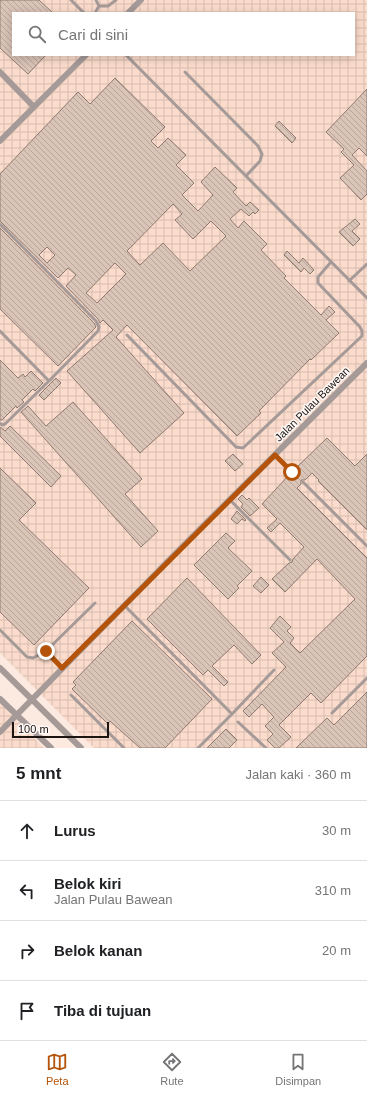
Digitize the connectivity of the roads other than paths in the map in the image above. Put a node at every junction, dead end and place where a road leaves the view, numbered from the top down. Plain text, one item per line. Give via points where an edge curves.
1 (71, 0) edge
2 (96, 0) edge
3 (116, 0) edge
4 (141, 0) edge
5 (99, 6) junction
6 (83, 12) edge
7 (96, 12) edge
8 (129, 12) edge
9 (85, 56) edge
10 (127, 56) edge
11 (0, 72) edge
12 (186, 72) dead end
13 (34, 107) junction
14 (0, 141) edge
15 (246, 176) junction
16 (0, 224) edge
17 (331, 262) junction
18 (367, 264) edge
19 (349, 280) junction
20 (367, 298) edge
21 (0, 331) edge
22 (127, 335) dead end
23 (367, 363) edge
24 (49, 381) junction
25 (0, 423) edge
26 (275, 455) junction
27 (292, 472) dead end
28 (303, 482) dead end
29 (230, 500) junction
30 (367, 546) edge
31 (290, 560) dead end
32 (95, 603) dead end
33 (124, 605) junction
34 (0, 630) edge
35 (46, 651) junction
36 (0, 668) edge
37 (62, 668) junction
38 (274, 670) dead end
39 (367, 678) edge
40 (71, 695) dead end
41 (0, 699) edge
42 (32, 701) junction
43 (332, 712) dead end
44 (232, 714) junction
45 (17, 716) junction
46 (238, 722) dead end
47 (0, 732) edge
48 (51, 748) edge
49 (81, 748) edge
50 (124, 748) edge
51 (198, 748) edge
52 (266, 748) edge

1 - 6 lane
2 - 5 lane
3 - 5 lane via 108,6
4 - 8 street
5 - 7 lane
9 - 13 street
10 - 15 lane
11 - 13 street
12 - 15 lane via 258,146 262,154 260,161
13 - 14 street
15 - 17 lane
16 - 24 lane via 99,325 98,331
17 - 19 lane
17 - 22 lane via 318,277 318,283 360,327 362,336 243,448 236,447
18 - 19 lane
19 - 20 lane
21 - 24 lane
23 - 26 street, Jalan Pulau Bawean
24 - 25 lane via 5,424
26 - 27 lane
26 - 29 street, Jalan Pulau Bawean
28 - 30 lane
29 - 31 lane
29 - 33 street, Jalan Pulau Bawean
32 - 35 lane
33 - 37 street, Jalan Pulau Bawean
33 - 44 lane
34 - 35 lane via 27,657 33,658
35 - 37 lane
36 - 42 street
37 - 42 street, Jalan Pulau Bawean
38 - 44 lane
39 - 43 lane
40 - 50 lane
41 - 45 street
42 - 45 street, Jalan Pulau Bawean
42 - 49 street
44 - 51 lane
45 - 47 street, Jalan Pulau Bawean
45 - 48 street
46 - 52 lane

